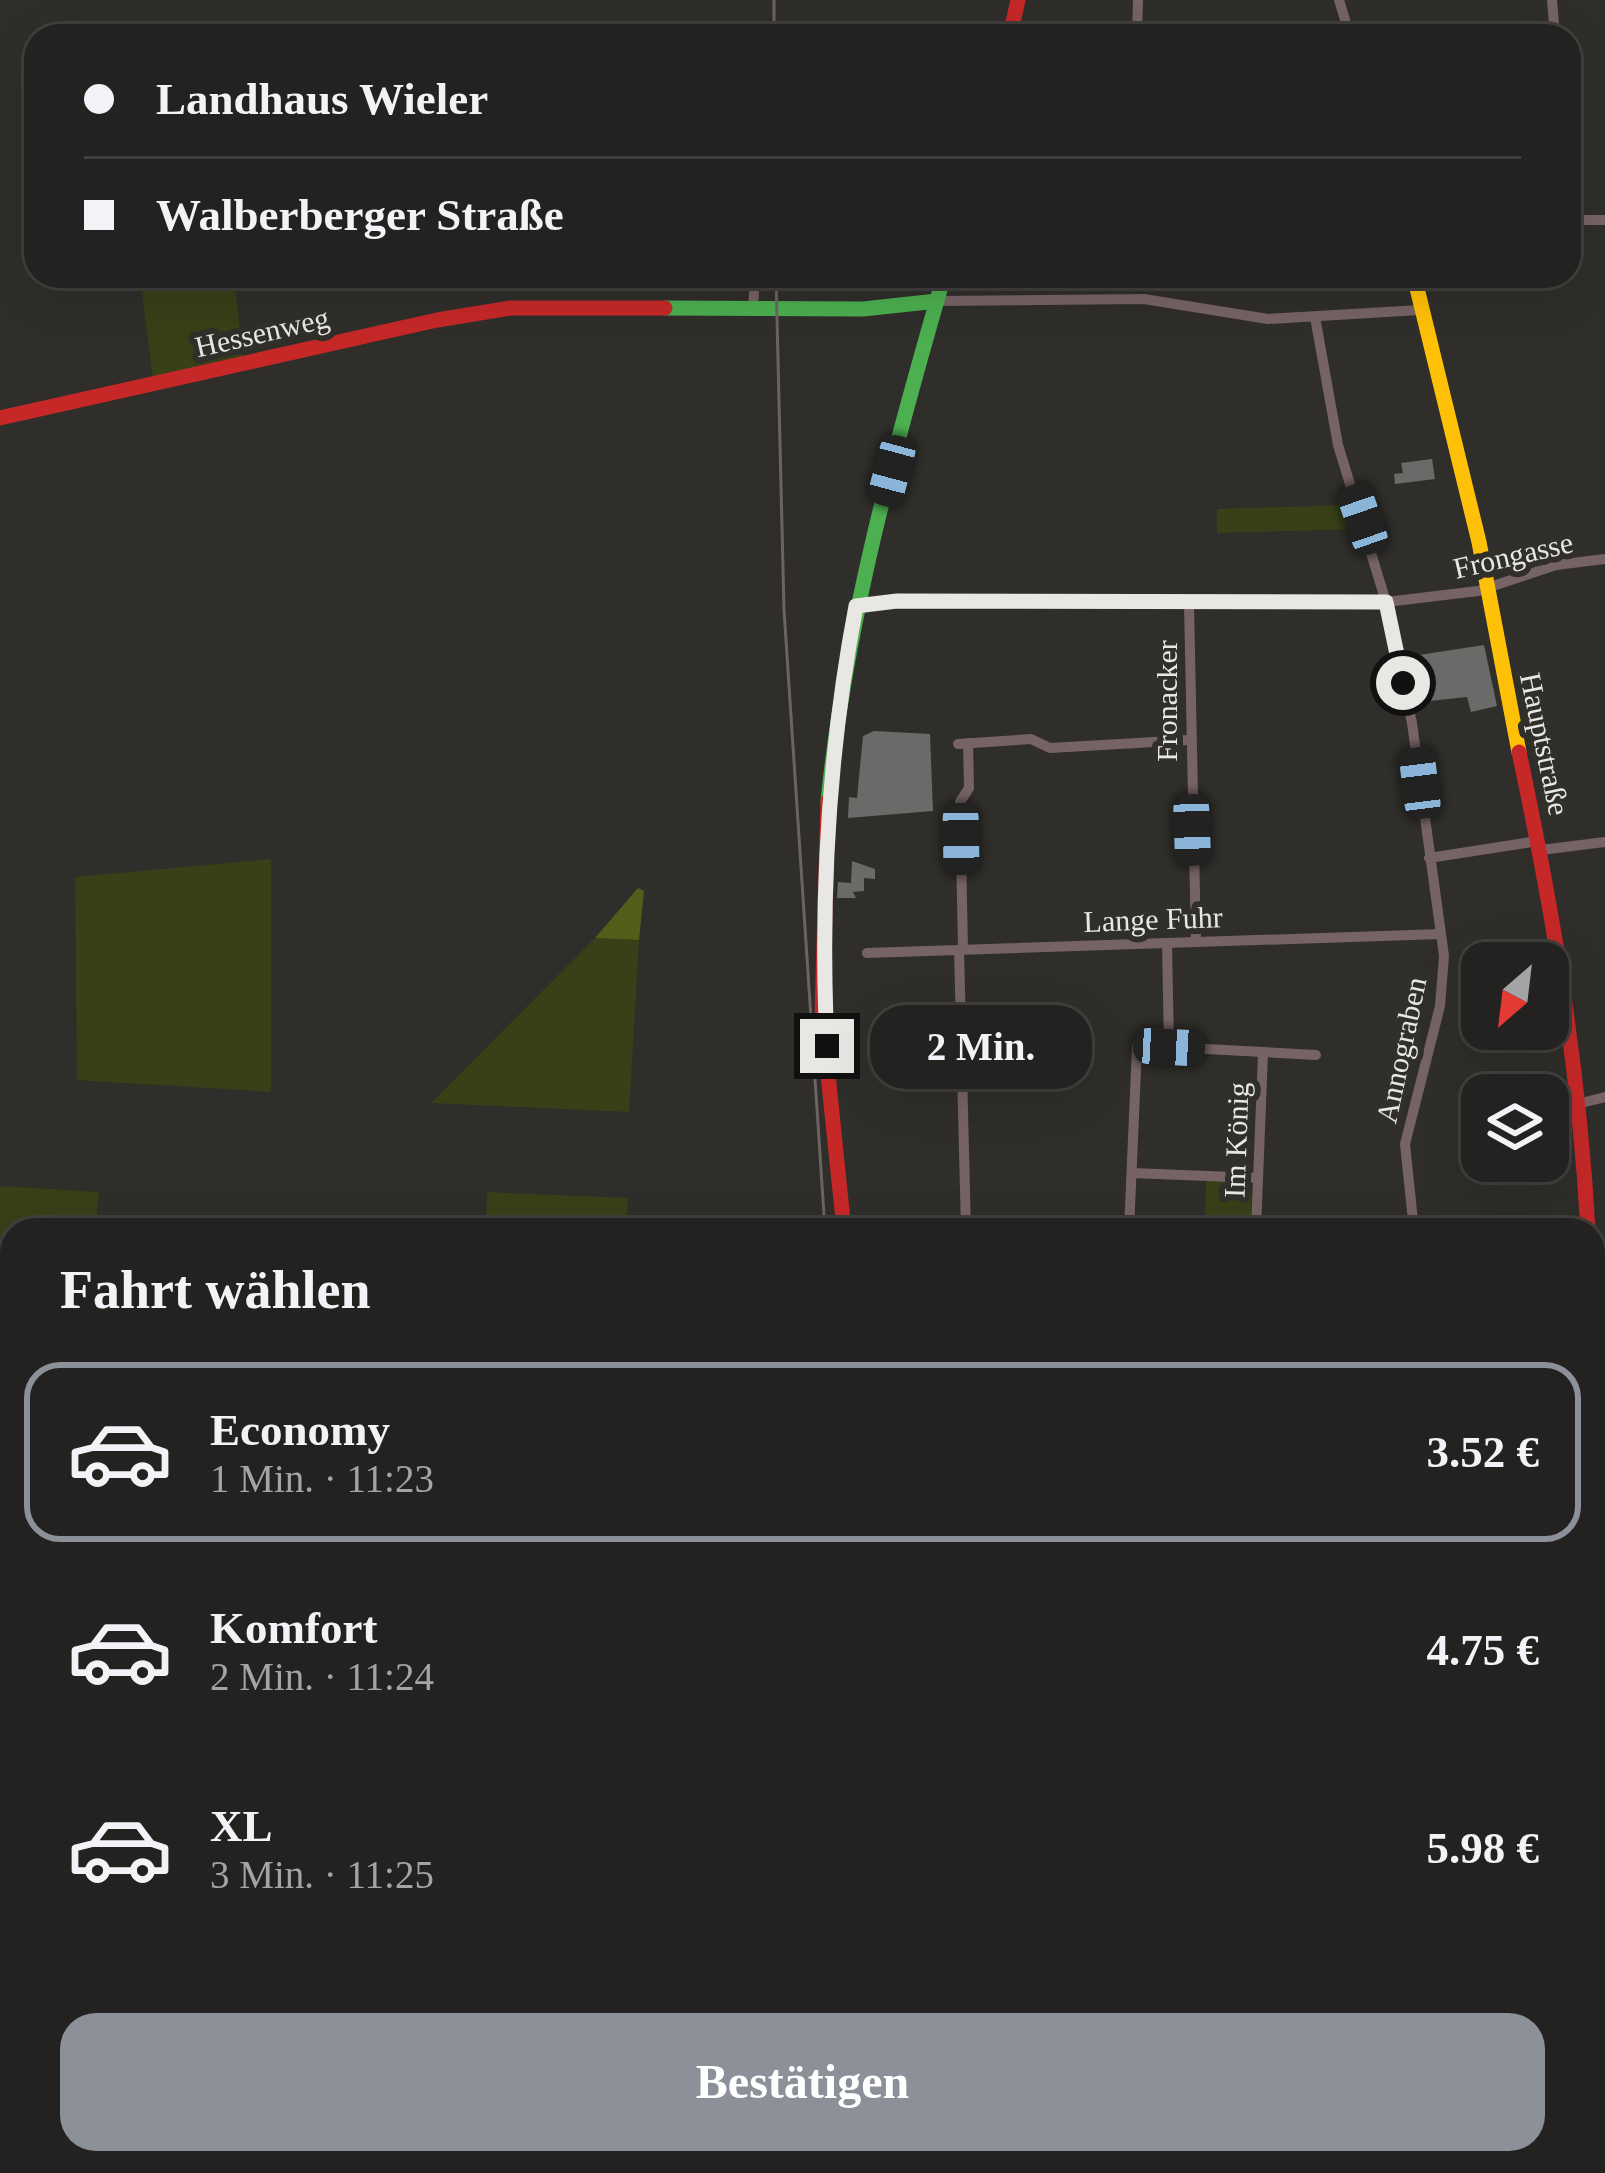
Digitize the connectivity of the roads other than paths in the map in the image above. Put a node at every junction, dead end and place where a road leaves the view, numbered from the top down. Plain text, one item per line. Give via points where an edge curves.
1 (754, 288) edge
2 (941, 288) edge
3 (1416, 288) edge
4 (937, 301) junction
5 (753, 309) junction
6 (1420, 310) junction
7 (1315, 317) junction
8 (0, 418) edge
9 (1605, 559) edge
10 (1489, 589) junction
11 (1386, 602) junction
12 (1190, 604) junction
13 (856, 606) junction
14 (1190, 740) junction
15 (1605, 842) edge
16 (1540, 846) junction
17 (1430, 858) junction
18 (1441, 934) junction
19 (1196, 942) junction
20 (1167, 943) junction
21 (961, 950) junction
22 (867, 953) dead end
23 (1169, 1047) junction
24 (1263, 1052) junction
25 (1316, 1055) dead end
26 (1605, 1097) edge
27 (1581, 1102) junction
28 (1132, 1173) junction
29 (1258, 1178) junction
30 (843, 1218) edge
31 (965, 1218) edge
32 (1130, 1218) edge
33 (1256, 1218) edge
34 (1413, 1218) edge
35 (1587, 1218) edge

1 - 5 street
2 - 4 street
3 - 6 street, Hauptstraße
4 - 5 street, Hessenweg
4 - 7 street via 1144,299 1268,319
4 - 13 street
5 - 8 street, Hessenweg via 511,308
6 - 7 street
6 - 10 street, Hauptstraße
7 - 11 street, Annograben via 1337,445
9 - 10 street, Frongasse via 1556,565
10 - 11 street, Frongasse
10 - 16 street, Hauptstraße
11 - 12 street, Frongasse
11 - 17 street, Annograben
12 - 13 street, Frongasse
12 - 14 street, Fronacker
13 - 30 street via 823,887 829,1092
14 - 19 street, Fronacker
14 - 21 street via 1050,748 1031,739 963,743 969,788 960,802
15 - 16 street
16 - 17 street
16 - 27 street, Hauptstraße
17 - 18 street, Annograben
18 - 19 street, Lange Fuhr
18 - 34 street, Annograben via 1442,991 1405,1144
19 - 20 street, Lange Fuhr
20 - 21 street, Lange Fuhr
20 - 23 street
21 - 22 street, Lange Fuhr
21 - 31 street
23 - 24 street, Im König
23 - 28 street via 1137,1047
24 - 25 street, Im König
24 - 29 street, Im König
26 - 27 street
27 - 35 street, Hauptstraße
28 - 29 street
28 - 32 street
29 - 33 street, Im König

